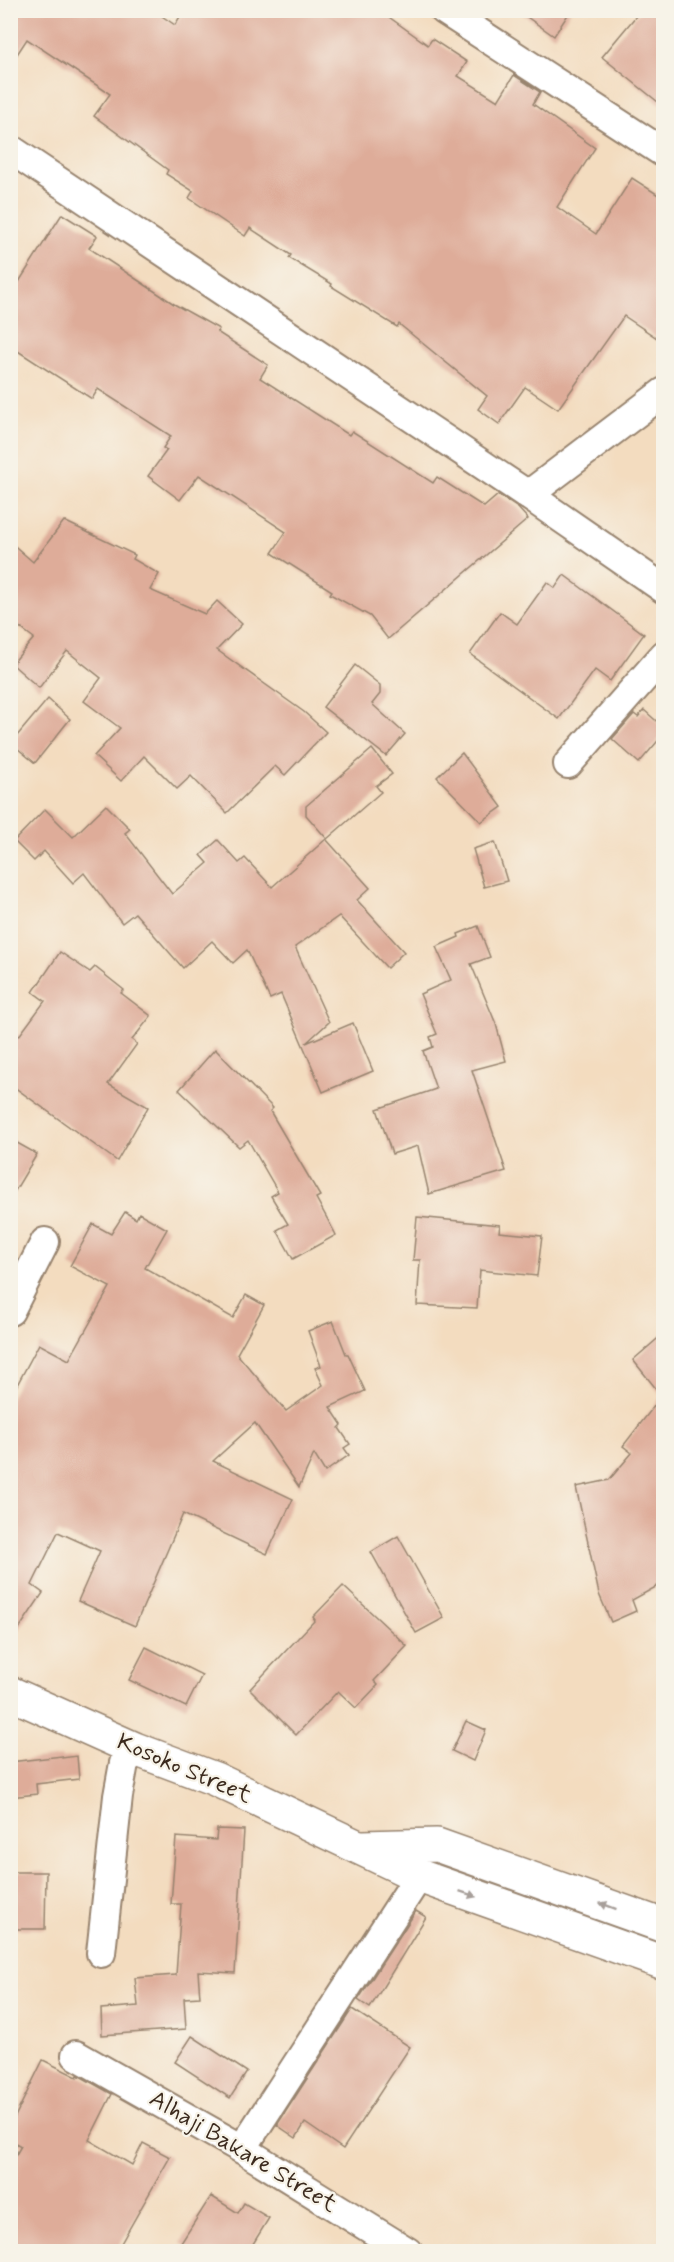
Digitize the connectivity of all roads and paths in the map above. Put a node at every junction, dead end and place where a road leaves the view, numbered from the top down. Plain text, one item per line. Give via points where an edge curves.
1 (444, 10) edge
2 (10, 149) edge
3 (663, 153) edge
4 (663, 392) edge
5 (528, 495) junction
6 (663, 590) edge
7 (663, 655) edge
8 (568, 764) dead end
9 (45, 1242) dead end
10 (10, 1311) edge
11 (10, 1693) edge
12 (135, 1749) junction
13 (356, 1847) junction
14 (419, 1876) junction
15 (663, 1926) edge
16 (101, 1953) dead end
17 (663, 1963) edge
18 (76, 2055) dead end
19 (242, 2149) junction
20 (408, 2252) edge

1 - 3 street
2 - 5 street
4 - 5 street
5 - 6 street
7 - 8 street
9 - 10 street
11 - 12 street, Kosoko Street
12 - 13 street, Kosoko Street via 215,1779
12 - 16 street via 124,1762 118,1796
13 - 14 street, Kosoko Street
15 -> 13 street, Kosoko Street via 436,1845
14 -> 17 street, Kosoko Street
14 - 19 street
18 - 19 street, Alhaji Bakare Street
19 - 20 street, Alhaji Bakare Street

